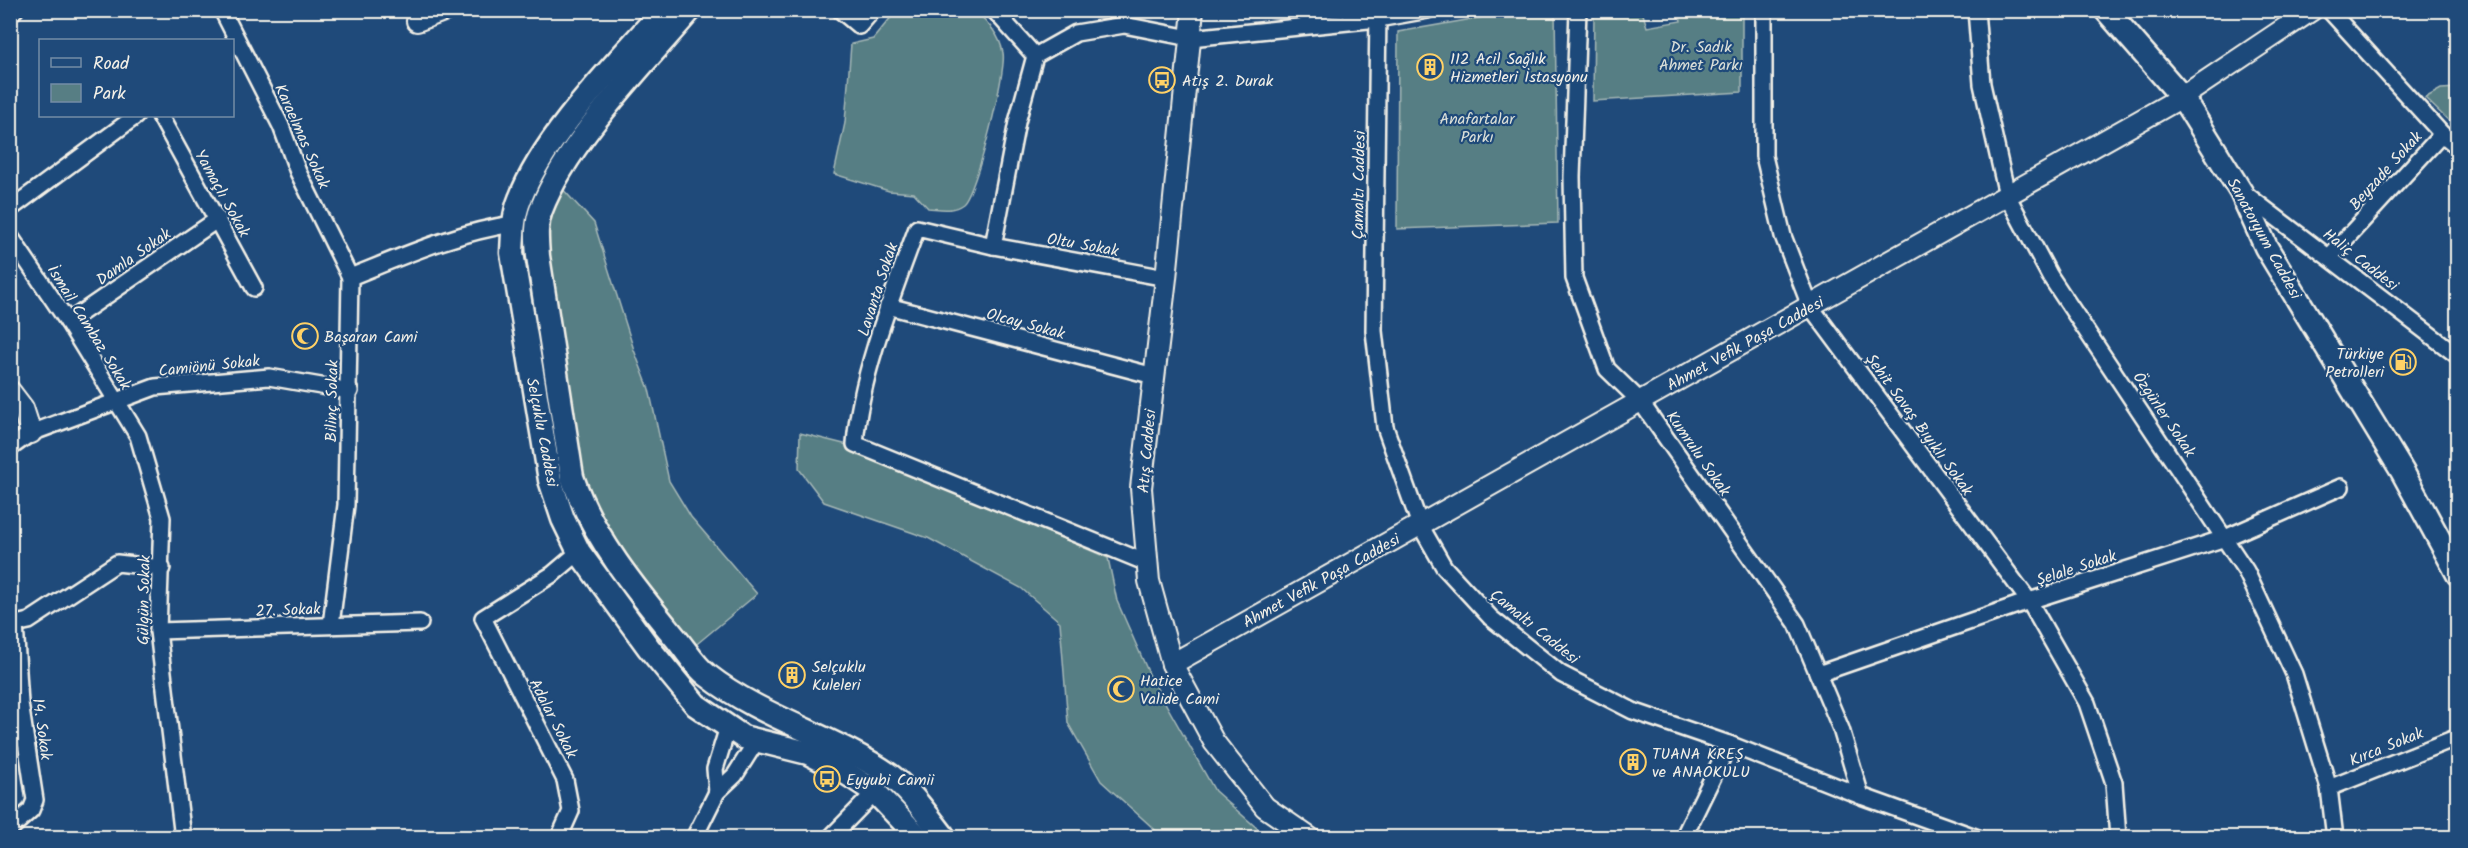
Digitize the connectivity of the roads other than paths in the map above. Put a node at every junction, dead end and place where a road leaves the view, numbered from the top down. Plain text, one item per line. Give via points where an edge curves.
1 (15, 10) edge
2 (222, 10) edge
3 (447, 10) edge
4 (663, 10) edge
5 (690, 10) edge
6 (840, 10) edge
7 (873, 10) edge
8 (994, 10) edge
9 (1193, 10) edge
10 (1428, 10) edge
11 (1578, 10) edge
12 (1764, 10) edge
13 (1976, 10) edge
14 (2106, 10) edge
15 (2312, 10) edge
16 (2330, 10) edge
17 (10, 14) edge
18 (1378, 15) edge
19 (2124, 20) edge
20 (417, 21) dead end
21 (1190, 38) junction
22 (233, 39) edge
23 (237, 50) edge
24 (1035, 56) junction
25 (2182, 97) junction
26 (135, 117) edge
27 (161, 117) edge
28 (2442, 134) junction
29 (2457, 146) edge
30 (2241, 192) junction
31 (2007, 195) junction
32 (10, 209) edge
33 (218, 219) junction
34 (513, 224) junction
35 (10, 236) edge
36 (993, 246) junction
37 (2330, 256) junction
38 (350, 277) junction
39 (1166, 278) junction
40 (254, 288) dead end
41 (888, 306) junction
42 (1810, 306) junction
43 (68, 322) junction
44 (2457, 356) edge
45 (1154, 376) junction
46 (10, 391) edge
47 (350, 391) junction
48 (1640, 401) junction
49 (116, 403) junction
50 (31, 433) junction
51 (138, 436) joint
52 (10, 448) edge
53 (2341, 488) dead end
54 (1420, 525) junction
55 (2225, 538) junction
56 (579, 552) junction
57 (1147, 563) junction
58 (162, 568) junction
59 (2457, 574) edge
60 (2029, 601) junction
61 (13, 622) edge
62 (420, 623) dead end
63 (331, 625) junction
64 (158, 631) junction
65 (1172, 664) junction
66 (1818, 674) junction
67 (728, 727) junction
68 (2457, 737) edge
69 (757, 740) junction
70 (1729, 744) junction
71 (2329, 788) junction
72 (717, 792) junction
73 (875, 792) junction
74 (1861, 796) junction
75 (10, 829) edge
76 (183, 837) edge
77 (559, 837) edge
78 (694, 837) edge
79 (830, 837) edge
80 (919, 837) edge
81 (945, 837) edge
82 (1311, 837) edge
83 (1683, 837) edge
84 (1978, 837) edge
85 (2118, 837) edge
86 (2334, 837) edge

1 - 17 street
2 - 22 street, Karaelmas Sokak
3 - 20 street
4 - 34 main road, Selçuklu Caddesi via 567,122 520,198
5 - 81 main road, Selçuklu Caddesi via 587,133 540,212 538,256 572,477 581,504 605,543 650,607 706,675 771,716 834,741 893,777
6 - 7 street via 859,26
8 - 24 street
9 - 21 street, Atış Caddesi
10 - 18 street
11 - 48 street, Kumrulu Sokak via 1572,177 1574,278 1607,369
12 - 42 street, Şehit Savaş Bıyıklı Sokak via 1764,156 1783,236
13 - 31 street, Özgürler Sokak via 1982,84
14 - 19 main road, Sanatoryum Caddesi
15 - 25 street, Ahmet Vefik Paşa Caddesi
16 - 28 street
18 - 21 street
18 - 54 street, Çamaltı Caddesi via 1374,331 1385,427
19 - 25 main road, Sanatoryum Caddesi
21 - 24 street via 1124,25 1077,33
21 - 39 street, Atış Caddesi
23 - 38 street, Karaelmas Sokak via 281,126 298,172
24 - 36 street via 1017,122
25 - 30 main road, Sanatoryum Caddesi
25 - 31 street, Ahmet Vefik Paşa Caddesi
26 - 32 street
27 - 33 street, Yamaçlı Sokak
28 - 29 street
28 - 37 street, Beyzade Sokak
30 - 37 street, Haliç Caddesi
30 - 59 main road, Sanatoryum Caddesi via 2266,247 2402,471
31 - 42 street, Ahmet Vefik Paşa Caddesi
31 - 55 street, Özgürler Sokak via 2050,276
33 - 40 street, Yamaçlı Sokak
33 - 43 street, Damla Sokak
34 - 38 street via 490,227
34 - 56 main road, Selçuklu Caddesi via 512,253 550,480
35 - 43 street, İsmail Cambaz Sokak
36 - 39 street, Oltu Sokak
36 - 41 street, Lavanta Sokak via 917,228
37 - 44 street, Haliç Caddesi
38 - 47 street, Bilinç Sokak
39 - 45 street, Atış Caddesi
41 - 45 street, Olcay Sokak
41 - 57 street, Lavanta Sokak via 857,422 855,444
42 - 48 street, Ahmet Vefik Paşa Caddesi
42 - 60 street, Şehit Savaş Bıyıklı Sokak
43 - 49 street, İsmail Cambaz Sokak
45 - 57 street, Atış Caddesi via 1141,488
46 - 50 street via 23,408
47 - 49 street, Camiönü Sokak via 269,377 155,387
47 - 63 street, Bilinç Sokak via 346,505
48 - 54 street, Ahmet Vefik Paşa Caddesi
48 - 66 street, Kumrulu Sokak via 1797,624
49 - 50 street, Camiönü Sokak
49 - 51 street, İsmail Cambaz Sokak
50 - 52 street, Camiönü Sokak
51 - 58 street, Gülgün Sokak via 162,519
53 - 55 street, Şelale Sokak
54 - 65 street, Ahmet Vefik Paşa Caddesi
54 - 70 street, Çamaltı Caddesi via 1444,567 1491,618 1561,674 1633,711
55 - 60 street, Şelale Sokak
55 - 71 street, Özgürler Sokak via 2246,571 2294,674
56 - 67 main road, Selçuklu Caddesi via 696,705
56 - 77 street, Adalar Sokak via 553,574 483,618 565,780 571,811
57 - 65 street, Atış Caddesi
58 - 61 street via 117,563 29,621
58 - 64 street, Gülgün Sokak
60 - 66 street, Şelale Sokak
60 - 85 street, Şehit Savaş Bıyıklı Sokak via 2087,703 2114,783
61 - 75 street, 14. Sokak via 35,800 32,810
62 - 63 street, 27. Sokak
63 - 64 street, 27. Sokak
64 - 76 street, Gülgün Sokak
65 - 82 street, Atış Caddesi via 1214,741 1265,807
66 - 74 street, Kumrulu Sokak via 1841,729
67 - 69 main road, Selçuklu Caddesi
67 - 72 street via 715,769
68 - 71 street, Kırca Sokak
69 - 72 street via 735,775
69 - 73 main road, Selçuklu Caddesi via 808,753
70 - 74 street, Çamaltı Caddesi
70 - 83 street
71 - 86 street, Özgürler Sokak
72 - 78 street
73 - 79 street
73 - 80 main road, Selçuklu Caddesi
74 - 84 street, Çamaltı Caddesi

